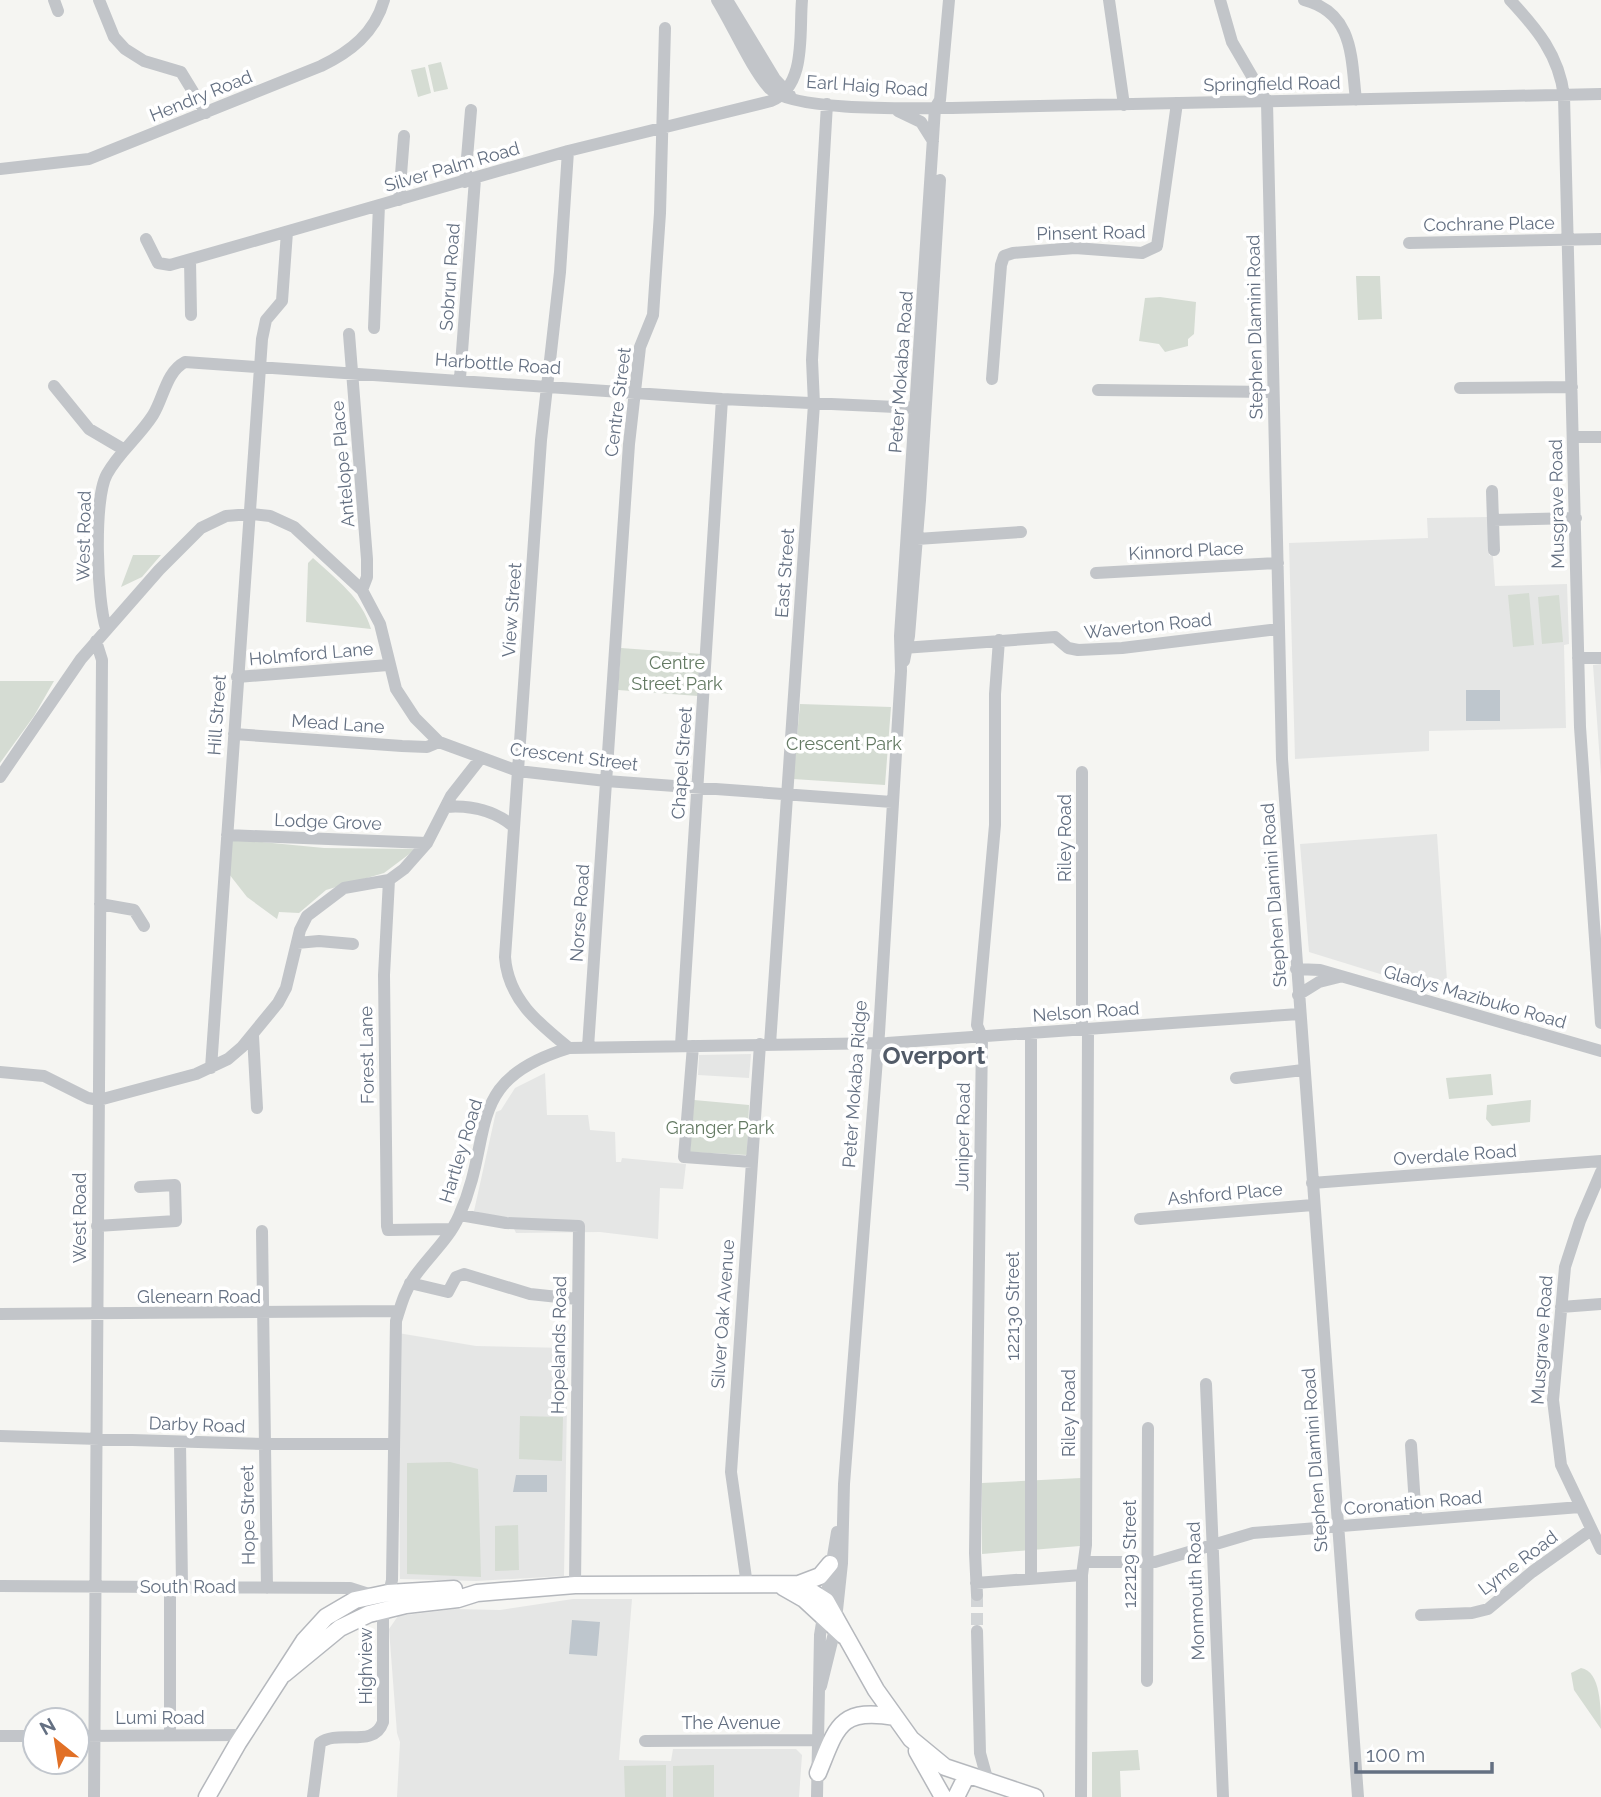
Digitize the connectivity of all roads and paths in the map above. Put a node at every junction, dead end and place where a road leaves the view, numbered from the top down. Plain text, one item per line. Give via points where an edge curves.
1 (99, 0) edge
2 (108, 0) edge
3 (384, 0) edge
4 (717, 0) edge
5 (727, 0) edge
6 (802, 0) edge
7 (949, 0) edge
8 (1109, 0) edge
9 (1220, 0) edge
10 (1304, 0) edge
11 (1510, 0) edge
12 (106, 15) junction
13 (665, 29) dead end
14 (1560, 72) junction
15 (1601, 94) edge
16 (788, 96) junction
17 (1564, 96) junction
18 (1534, 97) junction
19 (1356, 100) junction
20 (1268, 102) junction
21 (1177, 103) junction
22 (827, 104) junction
23 (1124, 105) junction
24 (940, 106) junction
25 (887, 109) junction
26 (471, 110) dead end
27 (206, 113) junction
28 (664, 127) junction
29 (404, 136) dead end
30 (934, 145) junction
31 (568, 151) junction
32 (0, 169) edge
33 (470, 180) junction
34 (399, 200) junction
35 (379, 205) junction
36 (287, 232) junction
37 (146, 239) dead end
38 (1601, 239) edge
39 (1569, 240) junction
40 (1409, 243) dead end
41 (190, 260) junction
42 (191, 315) dead end
43 (374, 328) dead end
44 (349, 334) dead end
45 (262, 365) junction
46 (353, 372) junction
47 (460, 378) junction
48 (992, 379) dead end
49 (547, 385) junction
50 (54, 386) dead end
51 (1572, 387) junction
52 (1460, 388) dead end
53 (1098, 390) dead end
54 (1273, 391) junction
55 (635, 392) junction
56 (722, 399) junction
57 (814, 404) junction
58 (917, 408) junction
59 (1573, 437) junction
60 (1601, 437) edge
61 (123, 449) junction
62 (917, 475) junction
63 (1492, 492) dead end
64 (251, 514) junction
65 (1576, 518) junction
66 (1493, 520) junction
67 (1021, 531) dead end
68 (917, 539) junction
69 (1494, 550) dead end
70 (1278, 563) junction
71 (1096, 573) dead end
72 (362, 590) junction
73 (106, 628) junction
74 (1278, 629) junction
75 (999, 640) junction
76 (96, 641) junction
77 (904, 648) junction
78 (1578, 658) junction
79 (1601, 658) edge
80 (388, 665) junction
81 (237, 677) junction
82 (234, 734) junction
83 (439, 742) junction
84 (480, 759) junction
85 (518, 771) junction
86 (1082, 772) dead end
87 (0, 777) edge
88 (606, 781) junction
89 (698, 788) junction
90 (788, 794) junction
91 (892, 802) junction
92 (446, 807) junction
93 (513, 826) junction
94 (227, 835) junction
95 (427, 843) junction
96 (389, 880) junction
97 (100, 904) junction
98 (144, 926) dead end
99 (297, 943) junction
100 (353, 944) dead end
101 (1296, 969) junction
102 (1339, 977) junction
103 (1298, 995) junction
104 (1299, 1014) junction
105 (1601, 1023) edge
106 (1085, 1029) junction
107 (1031, 1034) junction
108 (253, 1036) junction
109 (982, 1037) junction
110 (876, 1043) junction
111 (765, 1044) junction
112 (687, 1045) junction
113 (588, 1047) junction
114 (569, 1048) junction
115 (1601, 1051) edge
116 (211, 1068) junction
117 (1303, 1070) junction
118 (0, 1072) edge
119 (1236, 1078) dead end
120 (99, 1100) junction
121 (257, 1108) dead end
122 (1601, 1161) edge
123 (752, 1162) junction
124 (1601, 1172) edge
125 (1312, 1183) junction
126 (140, 1187) dead end
127 (1313, 1205) junction
128 (460, 1215) junction
129 (1140, 1219) dead end
130 (97, 1226) junction
131 (452, 1229) junction
132 (262, 1231) dead end
133 (410, 1283) junction
134 (577, 1300) junction
135 (1601, 1304) edge
136 (1561, 1307) junction
137 (399, 1311) junction
138 (0, 1314) edge
139 (98, 1314) junction
140 (264, 1314) junction
141 (1206, 1384) dead end
142 (1148, 1428) dead end
143 (0, 1436) edge
144 (97, 1438) junction
145 (180, 1442) junction
146 (265, 1444) junction
147 (394, 1444) junction
148 (1411, 1445) dead end
149 (843, 1501) junction
150 (1580, 1507) junction
151 (1416, 1520) junction
152 (1338, 1527) junction
153 (1597, 1538) edge
154 (1212, 1546) junction
155 (1147, 1563) junction
156 (831, 1564) junction
157 (1084, 1569) junction
158 (1031, 1578) junction
159 (799, 1584) junction
160 (176, 1585) junction
161 (575, 1585) junction
162 (747, 1585) junction
163 (0, 1586) edge
164 (781, 1586) junction
165 (97, 1587) junction
166 (267, 1588) junction
167 (977, 1589) joint
168 (383, 1600) junction
169 (826, 1601) junction
170 (1420, 1615) dead end
171 (835, 1625) junction
172 (977, 1631) tunnel mouth
173 (1147, 1681) dead end
174 (895, 1717) junction
175 (170, 1735) junction
176 (243, 1735) junction
177 (0, 1736) edge
178 (21, 1736) edge
179 (91, 1736) edge
180 (96, 1736) junction
181 (911, 1739) junction
182 (818, 1740) junction
183 (645, 1741) dead end
184 (980, 1753) junction
185 (818, 1773) junction
186 (967, 1775) junction
187 (988, 1782) junction
188 (94, 1797) edge
189 (207, 1797) edge
190 (313, 1797) edge
191 (817, 1797) edge
192 (943, 1797) edge
193 (956, 1797) edge
194 (1035, 1797) edge
195 (1080, 1797) edge
196 (1223, 1797) edge
197 (1358, 1797) edge

1 - 12 street
2 - 12 street
3 - 27 street, Hendry Road via 370,29 350,52
4 - 16 street, Earl Haig Road via 766,84
5 - 16 street, Earl Haig Road
6 - 16 street via 796,76
7 - 24 street, Peter Mokaba Road
8 - 23 street
9 - 20 street, Stephen Dlamini Road via 1232,42
10 - 19 street via 1343,24
11 - 14 street, Musgrave Road via 1544,38
12 - 27 street via 114,37 125,49 144,61 181,72
13 - 28 street, Centre Street
14 - 17 street, Musgrave Road
14 - 18 street via 1551,87
15 - 17 street, Springfield Road
16 - 22 street, Earl Haig Road
16 - 28 street, Silver Palm Road
17 - 18 street, Springfield Road
17 - 39 street, Musgrave Road
18 - 19 street, Springfield Road
19 - 20 street, Springfield Road
20 - 21 street, Springfield Road
20 - 54 street, Stephen Dlamini Road
21 - 23 street, Springfield Road
21 - 48 street, Pinsent Road via 1156,248 1142,253 1075,248 1004,257
22 - 25 street, Earl Haig Road
22 - 57 street, East Street via 813,326
23 - 24 street, Springfield Road
24 - 25 street, Earl Haig Road
24 - 30 street, Peter Mokaba Road
24 - 62 street, Peter Mokaba Road
25 - 30 street via 921,122
26 - 33 street, Sobrun Road
27 - 32 street, Hendry Road via 89,159
28 - 31 street, Silver Palm Road
28 - 55 street, Centre Street via 653,315 640,347
29 - 34 street
30 - 58 street, Peter Mokaba Road
31 - 33 street, Silver Palm Road
31 - 49 street, View Street
33 - 34 street, Silver Palm Road
33 - 47 street, Sobrun Road
34 - 35 street, Silver Palm Road
35 - 36 street, Silver Palm Road
35 - 43 street
36 - 41 street, Silver Palm Road
36 - 45 street, Hill Street via 283,297 264,324
37 - 41 street, Silver Palm Road via 160,265
38 - 39 street, Cochrane Place
39 - 40 street, Cochrane Place
39 - 51 street, Musgrave Road
41 - 42 street
44 - 46 street, Antelope Place
45 - 46 street, Harbottle Road
45 - 61 street, Harbottle Road via 180,364 169,377 151,419
45 - 64 street, Hill Street
46 - 47 street, Harbottle Road
46 - 72 street, Antelope Place via 367,549
47 - 49 street, Harbottle Road
49 - 55 street, Harbottle Road
49 - 85 street, View Street
50 - 61 street via 89,429
51 - 52 street
51 - 59 street, Musgrave Road
53 - 54 street
54 - 70 street, Stephen Dlamini Road
55 - 56 street, Harbottle Road
55 - 88 street, Centre Street
56 - 57 street, Harbottle Road
56 - 89 street, Chapel Street
57 - 58 street, Harbottle Road
57 - 90 street, East Street
58 - 62 street, Peter Mokaba Road
59 - 60 street
59 - 65 street, Musgrave Road
61 - 73 street, West Road via 101,492 101,602
62 - 68 street, Peter Mokaba Road
62 - 77 street, Peter Mokaba Road
63 - 66 street
64 - 72 street, Crescent Street via 270,516 294,527
64 - 73 street, Crescent Street via 226,516 201,528
64 - 81 street, Hill Street
65 - 66 street
65 - 78 street, Musgrave Road
66 - 69 street
67 - 68 street
68 - 77 street, Peter Mokaba Road
70 - 71 street, Kinnord Place
70 - 74 street, Stephen Dlamini Road
72 - 80 street, Crescent Street via 380,624
73 - 76 street, Crescent Street
74 - 75 street, Waverton Road via 1077,650 1055,637
74 - 101 street, Stephen Dlamini Road
75 - 77 street, Waverton Road
75 - 109 street, Juniper Road via 995,825 977,1021
76 - 87 street, Crescent Street
76 - 97 street, West Road via 102,660
77 - 91 street, Peter Mokaba Ridge
78 - 79 street
78 - 105 street, Musgrave Road
80 - 81 street, Holmford Lane
80 - 83 street, Crescent Street via 406,705
81 - 82 street, Hill Street
82 - 83 street, Mead Lane via 423,747
82 - 94 street, Hill Street
83 - 84 street, Crescent Street
84 - 85 street, Crescent Street
84 - 92 street
85 - 88 street, Crescent Street
85 - 93 street, View Street
86 - 106 street, Riley Road
88 - 89 street, Crescent Street
88 - 113 street, Norse Road
89 - 90 street, Crescent Street
89 - 112 street, Chapel Street
90 - 91 street, Crescent Street
90 - 111 street, East Street
91 - 110 street, Peter Mokaba Ridge
92 - 93 street via 484,810
92 - 95 street
93 - 114 street, View Street via 506,969 525,1009
94 - 95 street, Lodge Grove
94 - 116 street, Hill Street
95 - 96 street
96 - 99 street via 344,888 331,896 307,916
96 - 131 street, Forest Lane via 384,975 388,1230
97 - 98 street via 134,910
97 - 120 street, West Road
99 - 100 street
99 - 108 street via 286,988
101 - 102 street, Gladys Mazibuko Road
101 - 103 street, Stephen Dlamini Road
102 - 103 street
102 - 115 street, Gladys Mazibuko Road
103 - 104 street, Stephen Dlamini Road
104 - 106 street, Nelson Road
104 - 117 street, Stephen Dlamini Road
106 - 107 street, Nelson Road
106 - 157 street, Riley Road
107 - 109 street, Nelson Road
107 - 158 street, 122130 Street
108 - 116 street
108 - 121 street
109 - 110 street, Nelson Road
109 - 167 street, Juniper Road
110 - 111 street, Hartley Road
110 - 149 street, Peter Mokaba Ridge
111 - 112 street, Hartley Road
111 - 123 street, Silver Oak Avenue
112 - 113 street, Hartley Road
112 - 123 street, Chapel Street via 684,1157
113 - 114 street, Hartley Road
114 - 128 street, Hartley Road via 536,1060 501,1085 486,1119
116 - 120 street
117 - 119 street
117 - 125 street, Stephen Dlamini Road
118 - 120 street via 44,1076
120 - 130 street, West Road
122 - 125 street, Overdale Road
123 - 162 street, Silver Oak Avenue via 731,1472
124 - 136 street, Musgrave Road via 1569,1251
125 - 127 street, Stephen Dlamini Road
126 - 130 street via 176,1185 176,1221
127 - 129 street, Ashford Place
127 - 152 street, Stephen Dlamini Road
128 - 131 street, Hartley Road
128 - 134 street, Hopelands Road via 506,1223 579,1226
130 - 139 street, West Road
131 - 133 street, Hartley Road
132 - 140 street, Hope Street
133 - 134 street via 448,1292 456,1277 464,1274 530,1294
133 - 137 street, Hartley Road
134 - 161 street, Hopelands Road
135 - 136 street
136 - 150 street, Musgrave Road via 1553,1400 1556,1439 1561,1465
137 - 140 street, Glenearn Road
137 - 147 street, Hartley Road
138 - 139 street, Glenearn Road
139 - 140 street, Glenearn Road
139 - 144 street, West Road
140 - 146 street, Hope Street
141 - 154 street, Monmouth Road
142 - 155 street, 122129 Street
143 - 144 street, Darby Road
144 - 145 street, Darby Road
144 - 165 street, West Road
145 - 146 street, Darby Road
145 - 160 street
146 - 147 street, Darby Road
146 - 166 street, Hope Street
147 - 168 street, Hartley Road via 392,1580
148 - 151 street
149 - 156 street, Peter Mokaba Ridge
149 - 171 street, Peter Mokaba Ridge
150 - 151 street, Coronation Road
150 - 153 street, Musgrave Road
151 - 152 street, Coronation Road
152 - 154 street, Coronation Road via 1253,1532
152 - 197 street, Stephen Dlamini Road
153 - 170 street, Lyme Road via 1532,1572 1488,1609
154 - 155 street, Coronation Road
154 - 196 street, Monmouth Road
155 - 157 street, Coronation Road
155 - 173 street, 122129 Street
156 - 159 main road via 820,1576
156 - 169 street, Peter Mokaba Ridge
157 - 158 street, Coronation Road
157 - 195 street, Riley Road
158 - 167 street, Coronation Road
159 - 164 main road, South Road
159 - 169 main road
160 - 165 street, South Road
160 - 166 street, South Road
160 - 175 street
161 - 162 main road, South Road
161 - 168 main road, South Road via 477,1593 457,1589
162 - 164 main road, South Road
163 - 165 street, South Road
164 - 171 main road
165 - 180 street, West Road
166 - 168 street, South Road via 350,1588
168 - 176 main road via 284,1674
168 - 190 street, Highview via 381,1729 368,1737 331,1737 320,1743
169 - 171 main road
171 - 174 main road
171 - 182 street, Peter Mokaba Ridge via 821,1686
172 - 184 street
174 - 181 main road
174 - 185 main road via 866,1713 846,1719
175 - 176 street, Lumi Road
175 - 180 street, Lumi Road
176 - 189 main road
177 - 178 street
179 - 180 street, Lumi Road
180 - 188 street, West Road
181 - 186 main road via 945,1767
181 - 192 main road
182 - 183 street, The Avenue
182 - 185 street, Peter Mokaba Ridge
184 - 186 street
184 - 187 street
185 - 191 street, Peter Mokaba Ridge
186 - 187 main road
186 - 193 main road
187 - 194 main road

